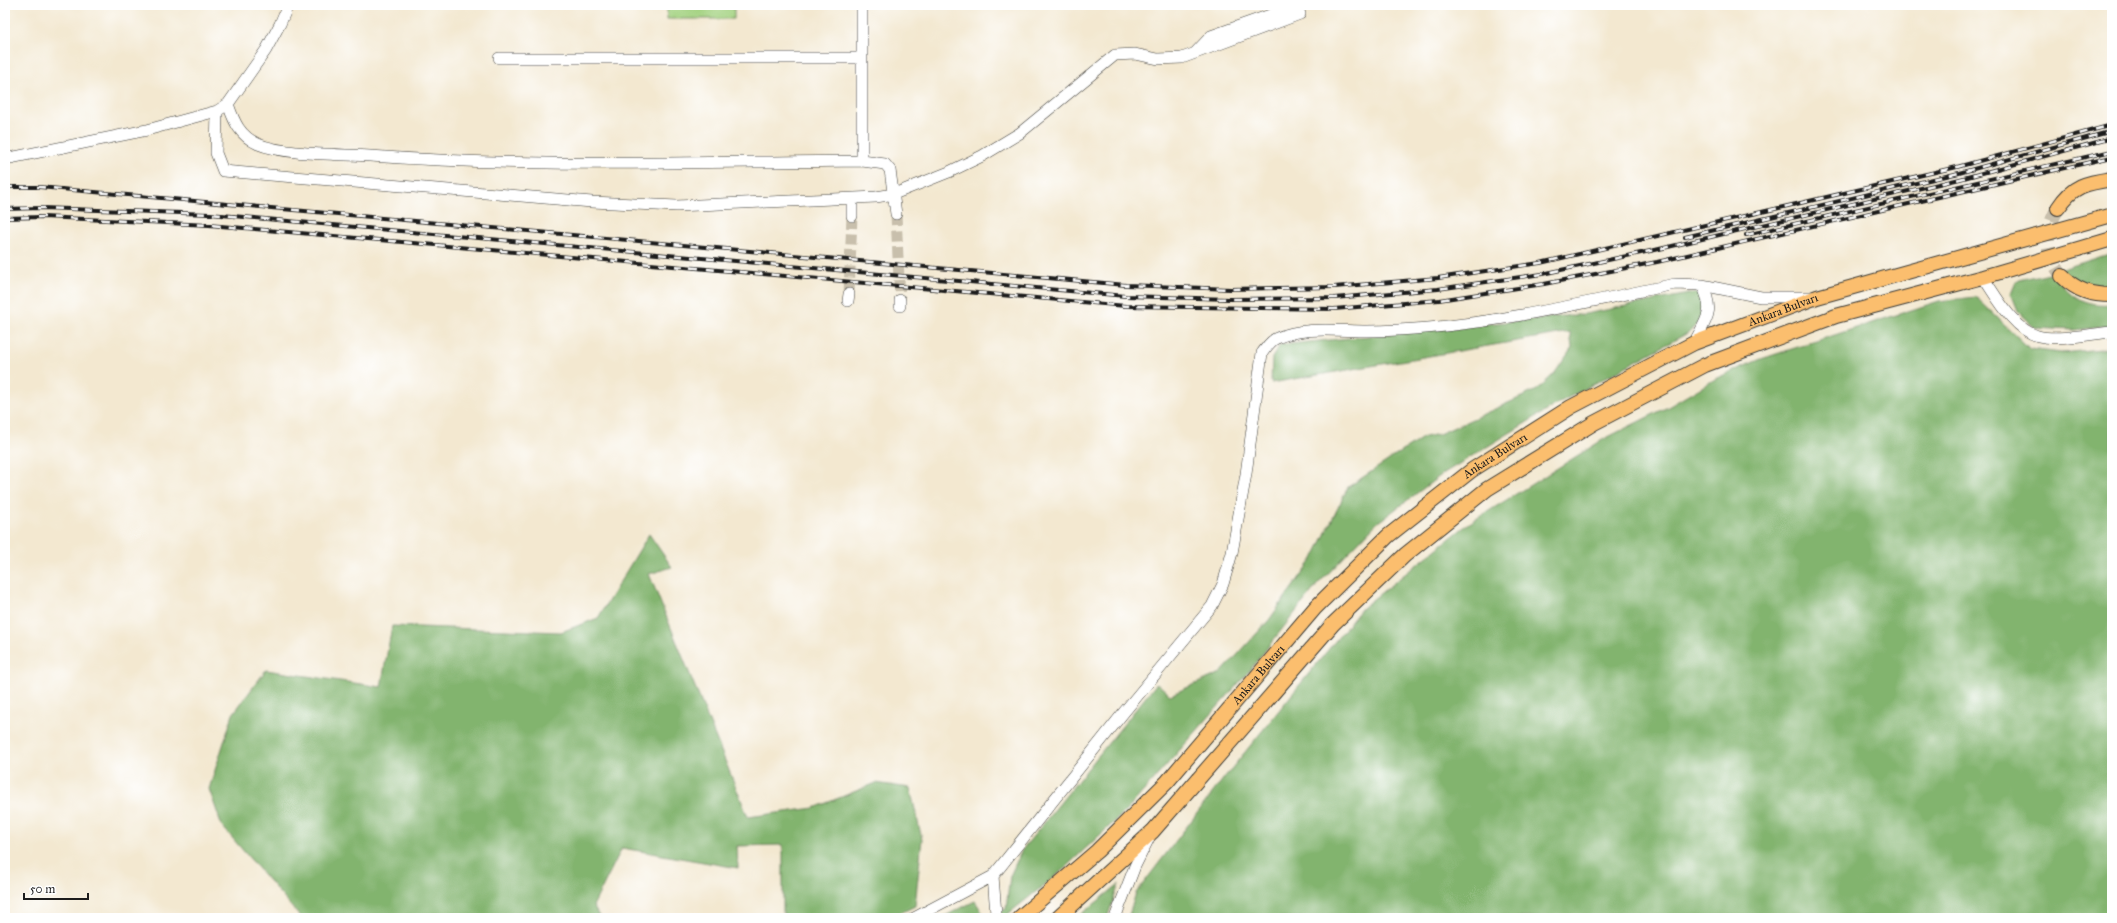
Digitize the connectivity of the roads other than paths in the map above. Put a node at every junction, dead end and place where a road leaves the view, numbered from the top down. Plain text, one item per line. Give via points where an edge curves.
1 (288, 5) edge
2 (862, 5) edge
3 (1195, 53) junction
4 (499, 58) dead end
5 (862, 58) junction
6 (228, 104) junction
7 (217, 111) junction
8 (5, 159) edge
9 (862, 161) junction
10 (2112, 179) edge
11 (894, 194) junction
12 (852, 198) junction
13 (2058, 208) tunnel mouth
14 (896, 214) tunnel mouth
15 (2112, 215) edge
16 (852, 216) tunnel mouth
17 (2112, 239) edge
18 (2062, 276) tunnel mouth
19 (1983, 277) junction
20 (1702, 285) junction
21 (2112, 295) edge
22 (1817, 297) junction
23 (2112, 332) edge
24 (1694, 343) junction
25 (1153, 831) junction
26 (993, 876) junction
27 (996, 914) dead end
28 (914, 918) edge
29 (1019, 918) edge
30 (1058, 918) edge
31 (1115, 918) edge

1 - 6 street via 266,50
2 - 5 street
3 - 3 street via 1211,36 1296,6 1300,14
3 - 11 street via 1182,58 1158,59 1134,54 1115,55 1020,133 949,172
4 - 5 street
5 - 9 street
6 - 7 street
6 - 9 street via 234,124 245,137 272,149 422,159 577,162
7 - 8 street via 147,130
7 - 12 street via 216,153 223,171 592,202 677,206
9 - 11 street via 885,164 890,170
10 - 13 main road via 2080,186 2067,196
11 - 12 street
11 - 14 street
12 - 16 street
15 - 22 main road, Ankara Bulvarı
17 - 19 main road, Ankara Bulvarı
18 - 21 main road via 2082,292
19 - 23 street via 2008,314 2036,336 2050,338
19 - 25 main road, Ankara Bulvarı via 1836,316 1705,365 1594,423 1487,489 1405,555 1334,624
20 - 22 street via 1761,297
20 - 24 street via 1710,302 1707,319
20 - 26 street via 1675,284 1513,316 1449,325 1372,331 1303,332 1275,338 1262,353 1246,474 1232,553 1223,584 1212,606
22 - 24 main road, Ankara Bulvarı
24 - 29 main road, Ankara Bulvarı via 1571,407 1472,470 1388,536 1315,608 1167,782 1097,851
25 - 30 main road, Ankara Bulvarı
25 - 31 street via 1134,866
26 - 27 street
26 - 28 street

